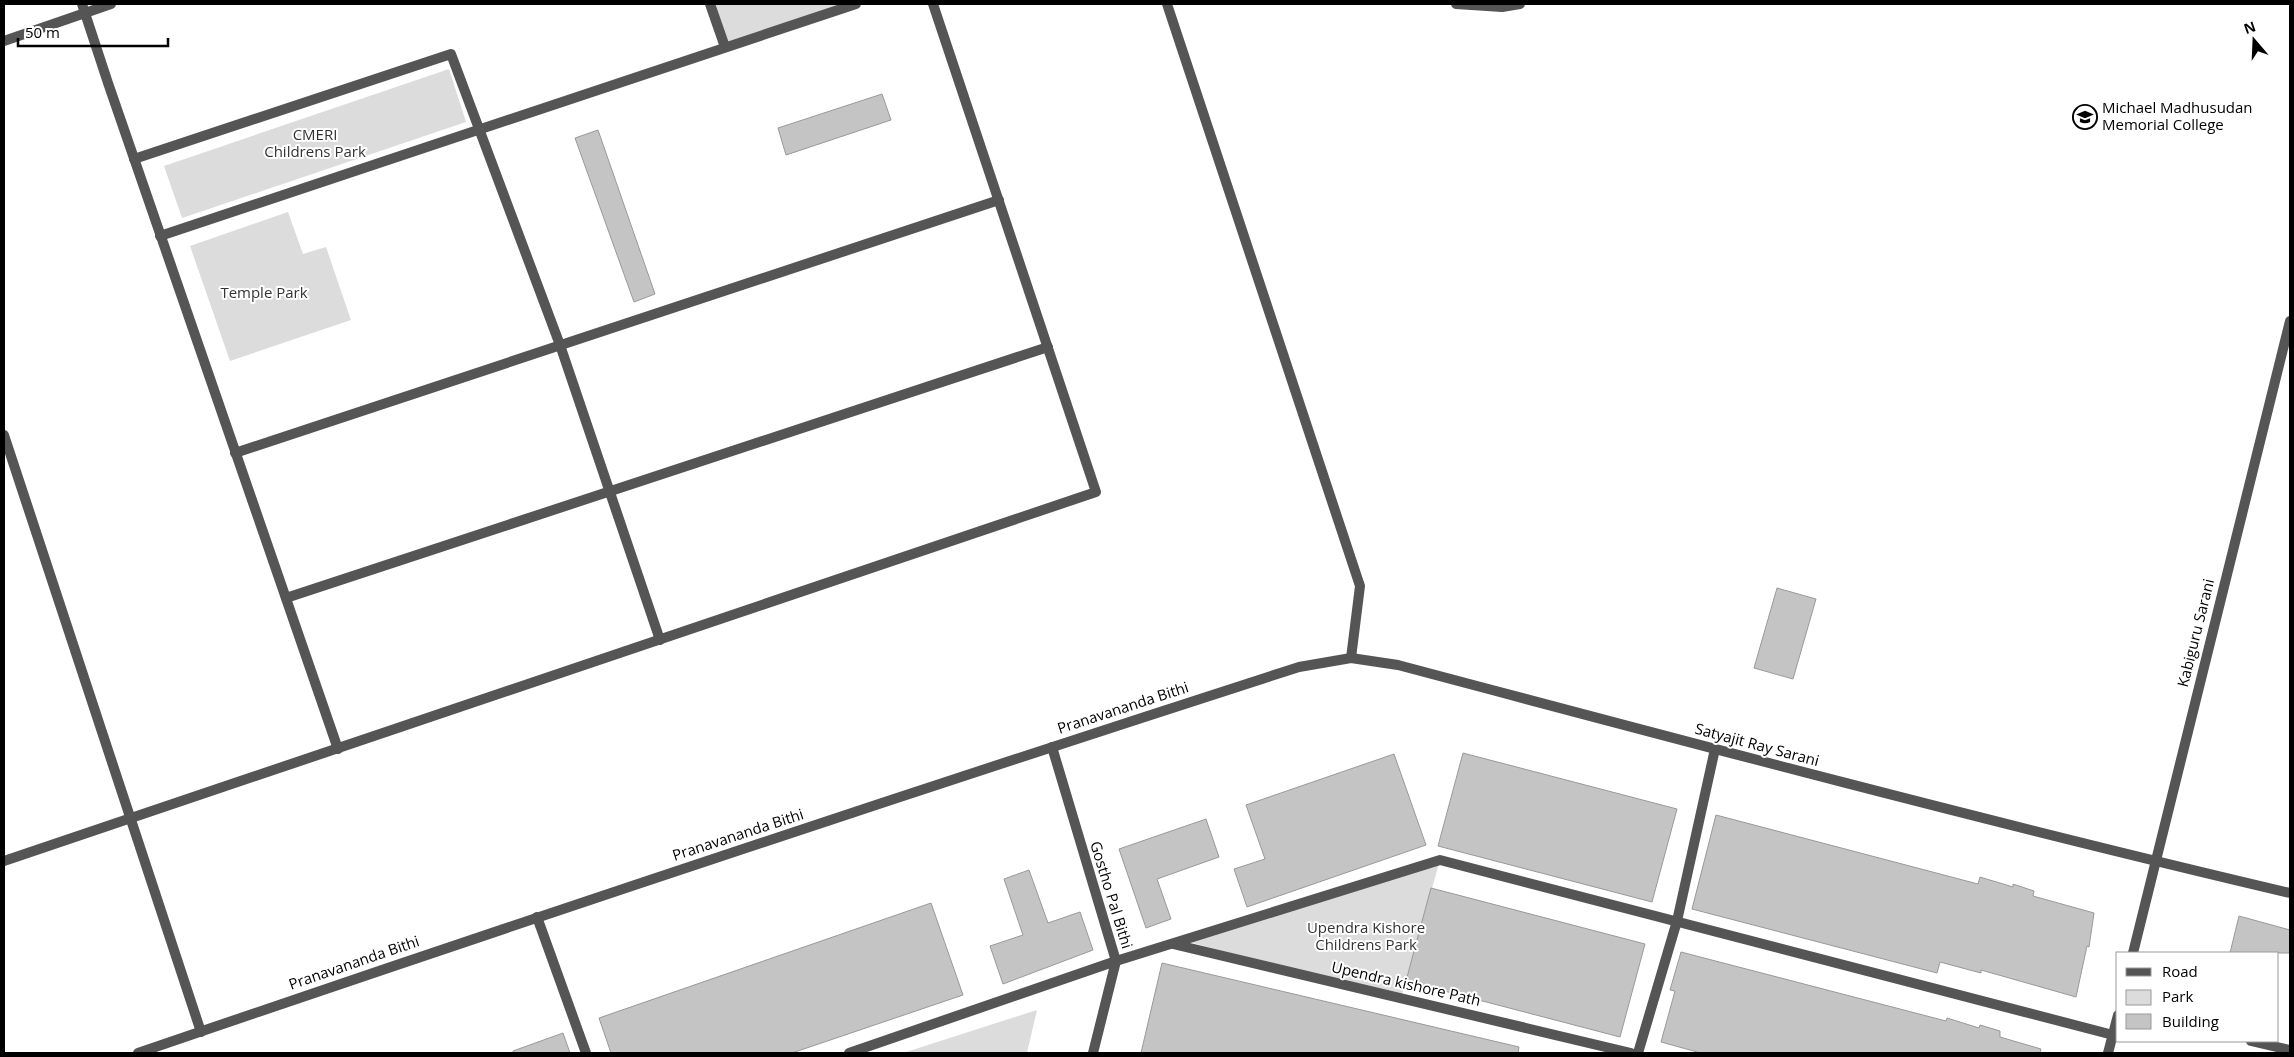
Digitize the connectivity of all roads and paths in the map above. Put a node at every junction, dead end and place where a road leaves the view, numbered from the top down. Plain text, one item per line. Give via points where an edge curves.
1 (111, 4) edge
2 (710, 4) edge
3 (856, 4) edge
4 (934, 4) edge
5 (1167, 4) edge
6 (1456, 4) edge
7 (1520, 4) edge
8 (83, 8) edge
9 (4, 41) edge
10 (725, 47) junction
11 (478, 130) junction
12 (134, 159) junction
13 (999, 200) junction
14 (160, 236) junction
15 (2290, 321) edge
16 (560, 345) junction
17 (1048, 347) junction
18 (4, 436) edge
19 (235, 452) junction
20 (609, 492) junction
21 (286, 598) junction
22 (660, 640) junction
23 (1351, 658) junction
24 (1052, 747) junction
25 (338, 749) junction
26 (1715, 749) junction
27 (131, 819) junction
28 (4, 861) edge
29 (2155, 861) junction
30 (2290, 893) edge
31 (537, 917) junction
32 (1677, 921) junction
33 (1172, 944) junction
34 (2133, 952) edge
35 (1116, 961) junction
36 (2116, 1023) edge
37 (201, 1032) junction
38 (2113, 1035) junction
39 (2255, 1042) edge
40 (2290, 1050) edge
41 (141, 1053) edge
42 (586, 1053) edge
43 (849, 1053) edge
44 (1093, 1053) edge
45 (1632, 1053) edge
46 (1638, 1053) edge
47 (2108, 1053) edge

1 - 8 street
2 - 10 street
3 - 10 street
4 - 13 street
5 - 23 street via 1360,586
6 - 7 street via 1502,7
8 - 9 street
8 - 12 street
10 - 11 street
11 - 12 street via 451,54
11 - 14 street
11 - 16 street
12 - 14 street
13 - 16 street
13 - 17 street
14 - 19 street
15 - 29 street, Kabiguru Sarani
16 - 19 street
16 - 20 street
17 - 20 street
17 - 22 street via 1096,492
18 - 27 street
19 - 21 street
20 - 21 street
20 - 22 street
21 - 25 street
22 - 25 street
23 - 24 street, Pranavananda Bithi via 1299,667
23 - 26 street, Satyajit Ray Sarani via 1398,666
24 - 31 street, Pranavananda Bithi
24 - 35 street, Gostho Pal Bithi
25 - 27 street
26 - 29 street, Satyajit Ray Sarani
26 - 32 street
27 - 28 street
27 - 37 street
29 - 30 street, Satyajit Ray Sarani
29 - 34 street, Kabiguru Sarani
31 - 37 street, Pranavananda Bithi
31 - 42 street
32 - 33 street via 1440,860
32 - 38 street
32 - 46 street
33 - 35 street
33 - 45 street, Upendra kishore Path
35 - 43 street
35 - 44 street, Gostho Pal Bithi
36 - 38 street
37 - 41 street, Pranavananda Bithi
38 - 47 street
39 - 40 street

